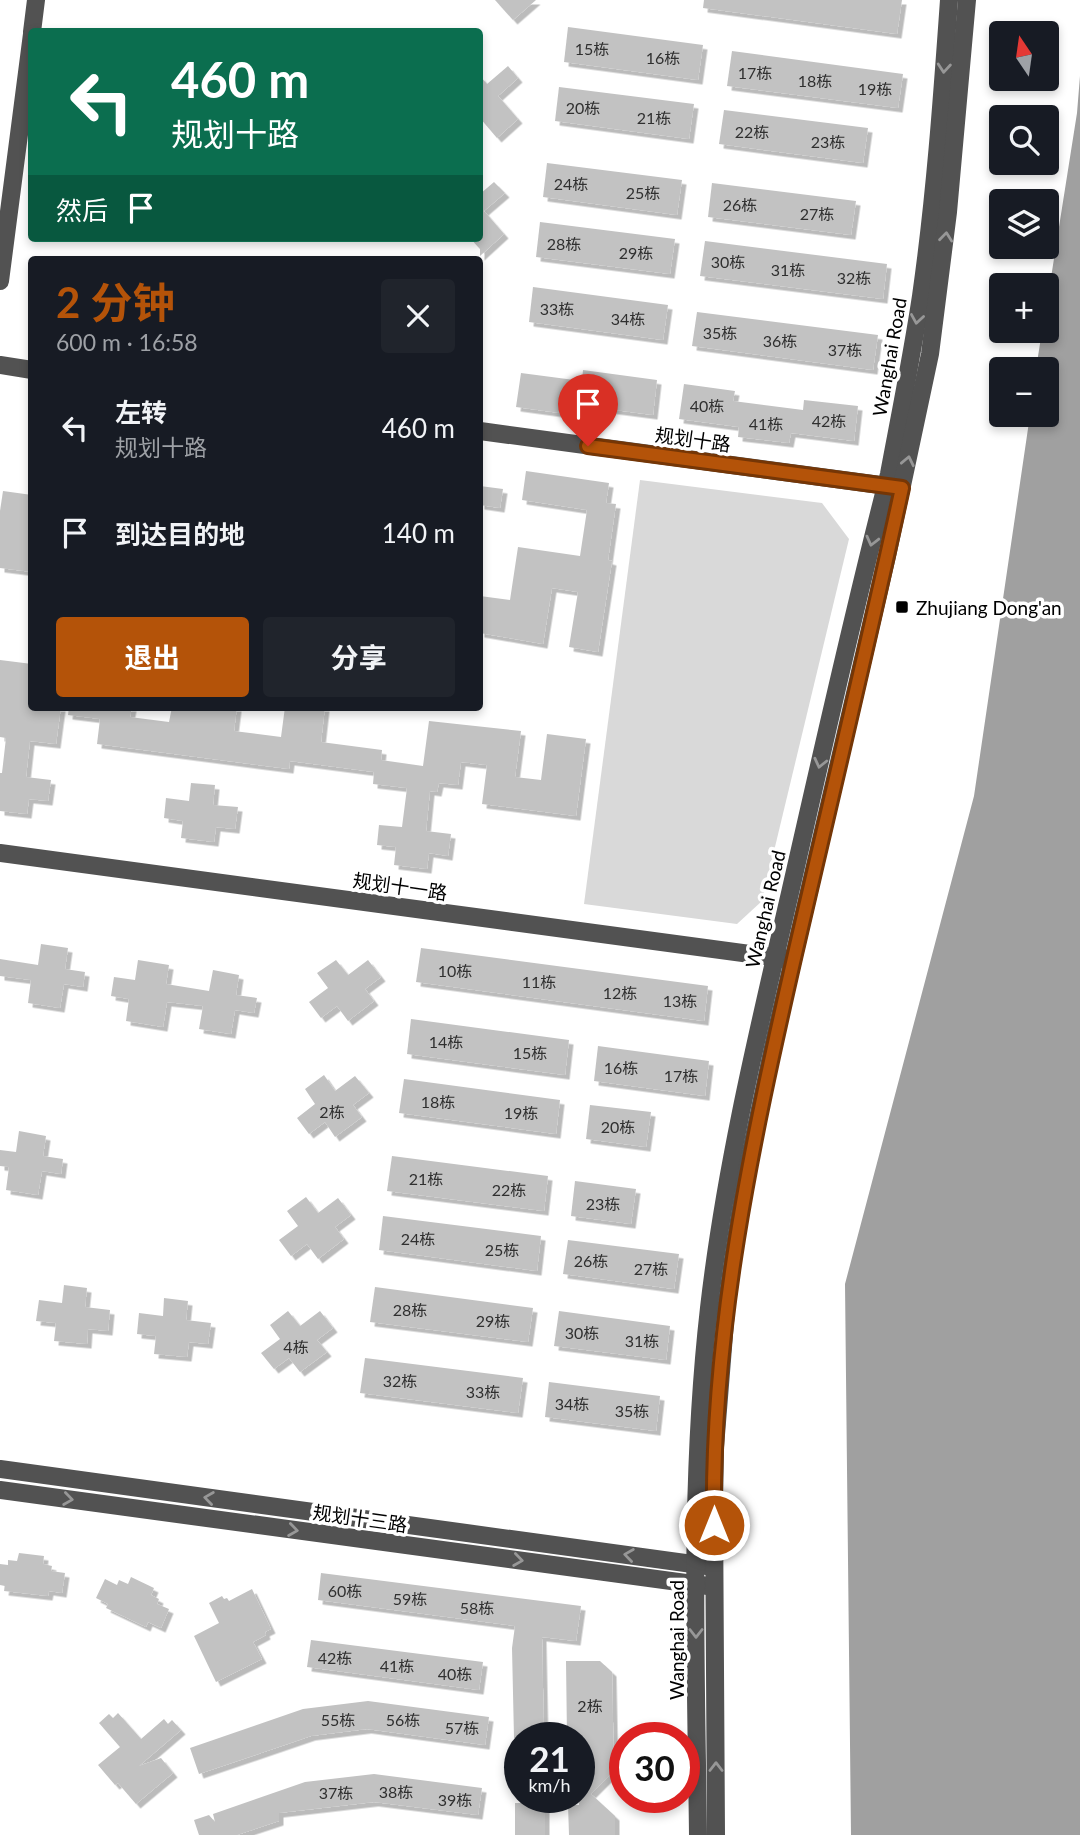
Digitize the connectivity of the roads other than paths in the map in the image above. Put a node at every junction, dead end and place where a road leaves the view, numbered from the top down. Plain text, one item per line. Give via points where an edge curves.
1 (36, 0) edge
2 (950, 0) edge
3 (967, 0) edge
4 (33, 28) edge
5 (28, 64) edge
6 (0, 281) edge
7 (0, 365) edge
8 (28, 369) edge
9 (483, 431) edge
10 (894, 487) junction
11 (0, 853) edge
12 (775, 958) junction
13 (794, 960) junction
14 (0, 1469) edge
15 (0, 1490) edge
16 (696, 1564) junction
17 (715, 1567) junction
18 (696, 1584) junction
19 (715, 1587) junction
20 (698, 1835) edge
21 (716, 1835) edge

1 - 4 street
2 -> 10 street, Wanghai Road via 930,220
10 -> 3 street, Wanghai Road via 923,391 937,310
5 - 6 street
7 - 8 street
9 - 10 street, 规划十路
10 -> 12 street, Wanghai Road
10 - 13 street, Wanghai Road
11 - 12 street, 规划十一路
12 - 13 street, 规划十一路
12 - 16 street, Wanghai Road via 729,1167 709,1309
13 - 17 street, Wanghai Road via 747,1170 726,1310 715,1447
16 -> 14 street, 规划十三路
15 -> 18 street, 规划十三路
16 - 17 street, 规划十三路
16 - 18 street, Wanghai Road
17 - 19 street, Wanghai Road
18 - 19 street, 规划十三路
18 -> 20 street, Wanghai Road
21 -> 19 street, Wanghai Road

